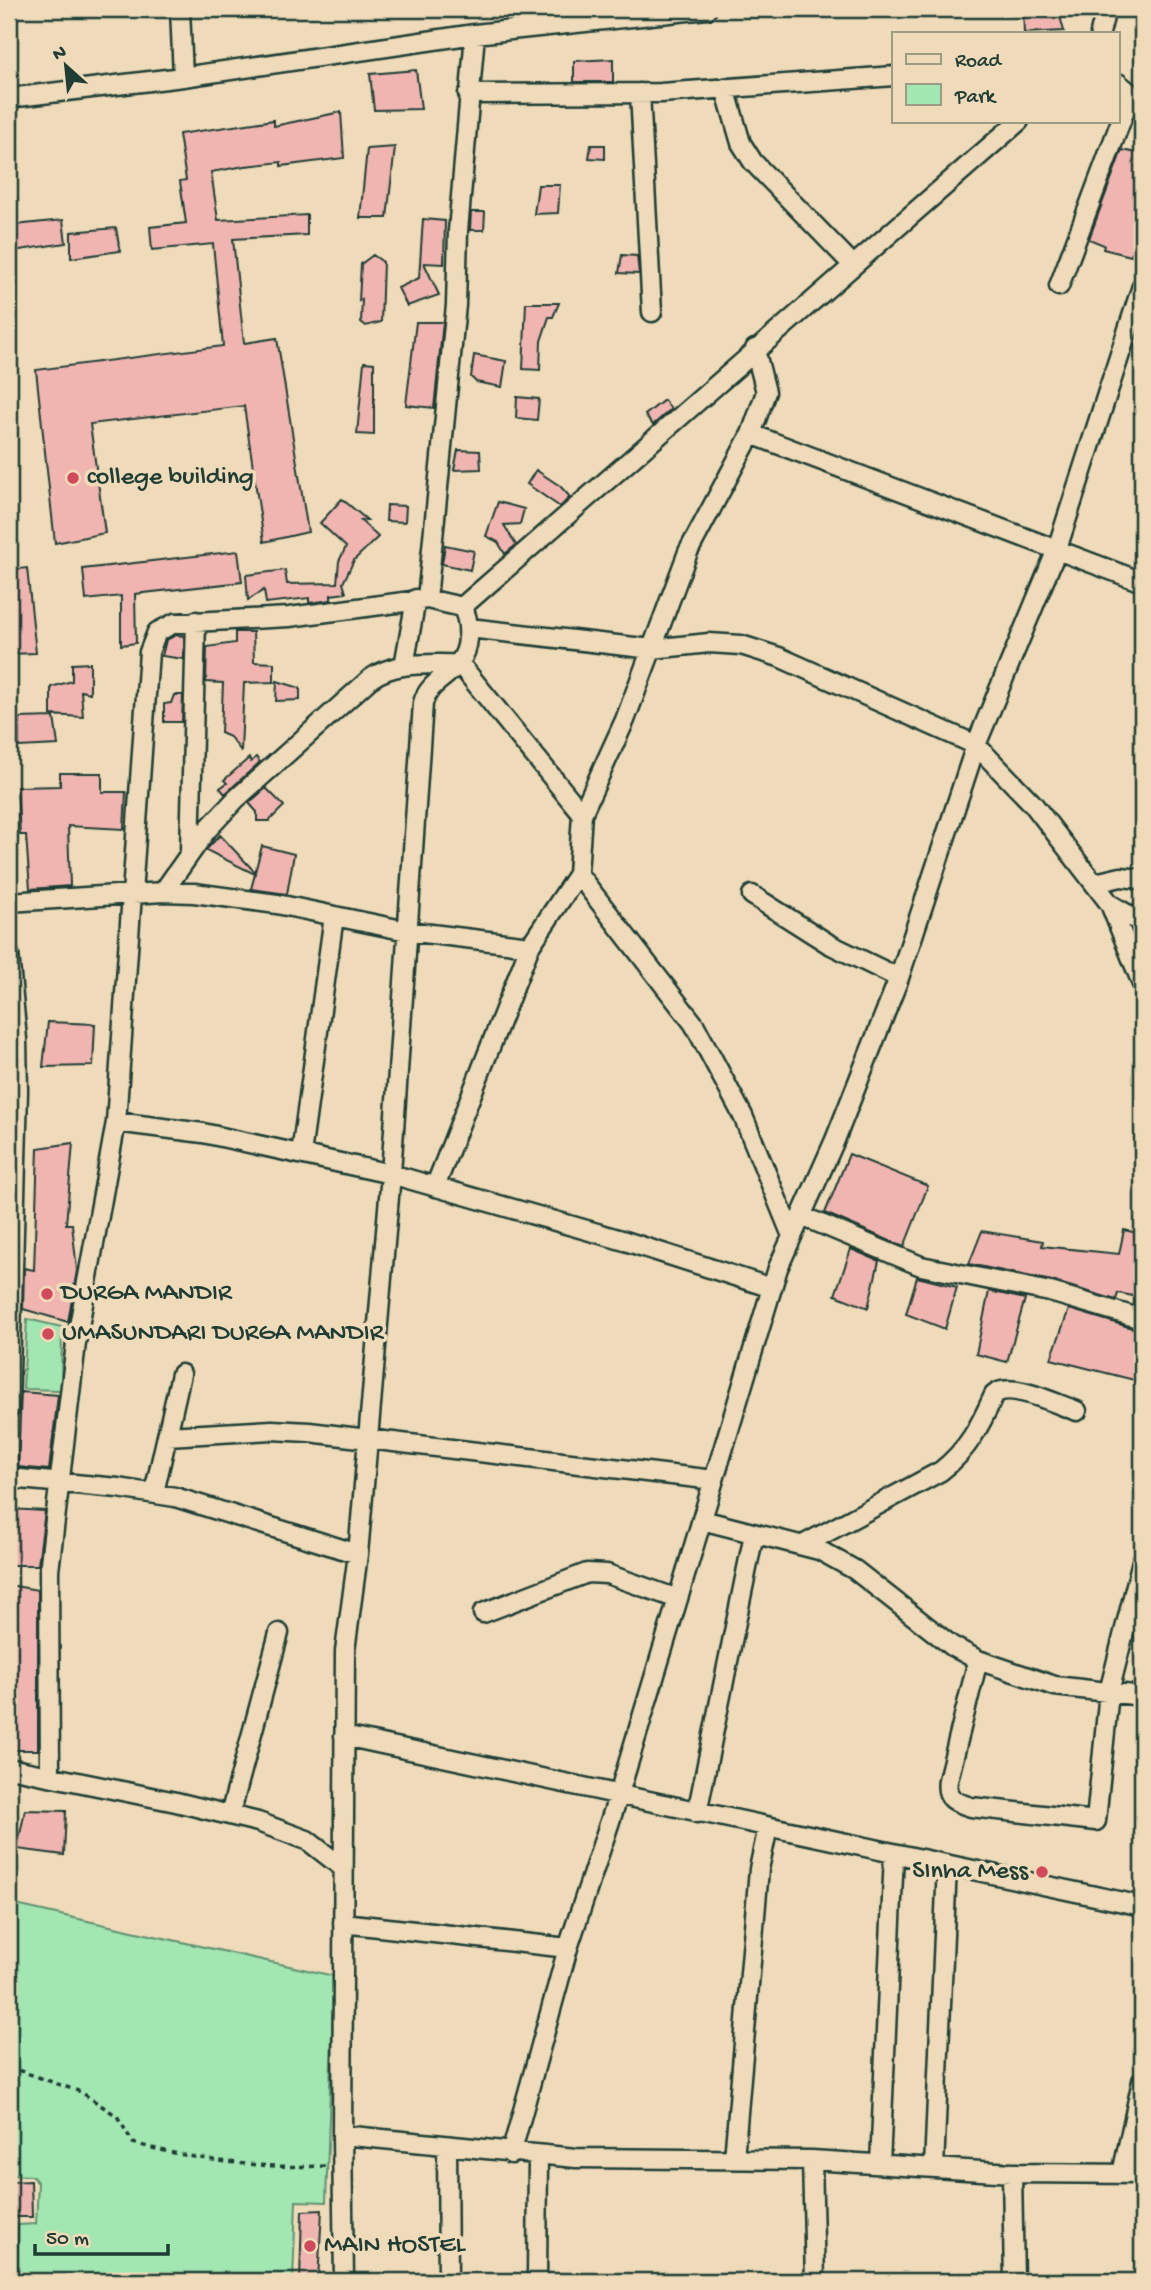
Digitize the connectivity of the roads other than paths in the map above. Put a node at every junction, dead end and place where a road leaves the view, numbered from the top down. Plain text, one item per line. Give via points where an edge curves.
1 (180, 9) edge
2 (707, 9) edge
3 (1107, 9) edge
4 (1100, 32) edge
5 (475, 34) junction
6 (892, 76) edge
7 (183, 77) junction
8 (725, 88) junction
9 (640, 93) junction
10 (468, 94) junction
11 (1130, 94) edge
12 (9, 98) edge
13 (1120, 121) edge
14 (1018, 122) edge
15 (1120, 122) edge
16 (852, 264) junction
17 (1059, 286) dead end
18 (1142, 286) edge
19 (652, 312) dead end
20 (755, 349) junction
21 (751, 434) junction
22 (1056, 552) junction
23 (1142, 582) edge
24 (422, 599) junction
25 (461, 607) junction
26 (196, 621) junction
27 (469, 628) junction
28 (652, 649) junction
29 (460, 664) junction
30 (404, 666) junction
31 (976, 745) junction
32 (582, 814) junction
33 (190, 852) junction
34 (578, 874) junction
35 (1142, 879) edge
36 (1095, 883) junction
37 (163, 892) junction
38 (133, 895) junction
39 (752, 895) dead end
40 (9, 902) edge
41 (1110, 904) junction
42 (334, 916) junction
43 (1142, 923) edge
44 (407, 932) junction
45 (530, 946) junction
46 (9, 954) edge
47 (898, 978) junction
48 (1142, 984) edge
49 (116, 1122) junction
50 (302, 1154) junction
51 (390, 1174) junction
52 (435, 1187) junction
53 (802, 1216) junction
54 (792, 1236) junction
55 (772, 1288) junction
56 (1142, 1319) edge
57 (181, 1374) dead end
58 (9, 1409) edge
59 (1077, 1411) dead end
60 (167, 1436) junction
61 (366, 1437) junction
62 (9, 1478) edge
63 (714, 1480) junction
64 (58, 1483) junction
65 (154, 1493) junction
66 (702, 1520) junction
67 (754, 1534) junction
68 (803, 1545) junction
69 (358, 1554) junction
70 (1142, 1561) edge
71 (678, 1599) junction
72 (483, 1613) dead end
73 (279, 1633) dead end
74 (978, 1660) junction
75 (1109, 1692) junction
76 (1142, 1696) edge
77 (344, 1736) junction
78 (9, 1768) edge
79 (50, 1776) junction
80 (618, 1797) junction
81 (697, 1813) junction
82 (230, 1815) junction
83 (768, 1828) junction
84 (894, 1854) junction
85 (947, 1865) junction
86 (343, 1868) junction
87 (1142, 1906) edge
88 (343, 1923) junction
89 (568, 1948) junction
90 (1142, 2081) edge
91 (342, 2135) junction
92 (447, 2147) junction
93 (511, 2154) junction
94 (538, 2155) junction
95 (734, 2159) junction
96 (812, 2160) junction
97 (880, 2164) junction
98 (934, 2168) junction
99 (1012, 2173) junction
100 (1122, 2174) junction
101 (1142, 2174) edge
102 (344, 2281) edge
103 (447, 2281) edge
104 (537, 2281) edge
105 (814, 2281) edge
106 (1014, 2281) edge

1 - 7 street
2 - 5 street
3 - 4 street
5 - 7 street
5 - 10 street
6 - 8 street
7 - 12 street
8 - 9 street
8 - 16 street via 741,143 753,162
9 - 10 street
9 - 19 street
10 - 24 street via 456,305
11 - 13 street
14 - 16 street
15 - 17 street
16 - 20 street
18 - 22 street
20 - 21 street via 766,392
20 - 25 street
21 - 22 street
21 - 28 street via 688,552
22 - 23 street
22 - 31 street
24 - 25 street
24 - 26 street via 289,617
24 - 30 street
25 - 27 street
26 - 33 street
26 - 38 street via 161,628 149,652
27 - 28 street
27 - 29 street
28 - 31 street via 741,645 779,657
28 - 32 street
29 - 30 street
29 - 32 street
29 - 44 street via 425,694 423,703
30 - 33 street via 370,679 236,799
31 - 36 street via 1033,804
31 - 47 street
32 - 34 street
33 - 37 street
34 - 45 street
34 - 54 street via 694,1024 743,1116
35 - 36 street via 1121,877
36 - 41 street
37 - 38 street
37 - 42 street via 239,898
38 - 40 street
38 - 49 street
39 - 47 street via 829,944
41 - 43 street
41 - 48 street
42 - 44 street
42 - 50 street
44 - 45 street
44 - 51 street
45 - 52 street
46 - 58 street via 18,1091
47 - 53 street
49 - 50 street via 203,1133
49 - 64 street via 76,1343
50 - 51 street
51 - 52 street
51 - 61 street
52 - 55 street
53 - 54 street
53 - 56 street via 920,1266 1050,1292
54 - 55 street
55 - 63 street
57 - 60 street
59 - 68 street via 1000,1390 961,1456
60 - 61 street via 281,1430
60 - 65 street
61 - 63 street
61 - 69 street
62 - 64 street
63 - 66 street
64 - 65 street
64 - 79 street via 47,1597
65 - 69 street
66 - 67 street
66 - 71 street
67 - 68 street
67 - 81 street
68 - 74 street via 855,1570 952,1646
69 - 77 street via 345,1651
70 - 75 street
71 - 72 street via 607,1574 587,1573
71 - 80 street
73 - 82 street
74 - 75 street via 1055,1686
74 - 75 street via 947,1788 953,1801 971,1807 1096,1821
75 - 76 street
77 - 80 street
77 - 86 street
78 - 79 street
79 - 82 street
80 - 81 street
80 - 89 street
81 - 83 street
82 - 86 street via 285,1830
83 - 84 street
83 - 95 street via 759,1869
84 - 85 street
84 - 97 street
85 - 87 street
85 - 98 street
86 - 88 street
88 - 89 street
88 - 91 street
89 - 93 street
90 - 100 street
91 - 92 street
91 - 102 street
92 - 93 street
92 - 103 street
93 - 94 street
94 - 95 street
94 - 104 street
95 - 96 street
96 - 97 street
96 - 105 street
97 - 98 street
98 - 99 street
99 - 100 street
99 - 106 street
100 - 101 street

